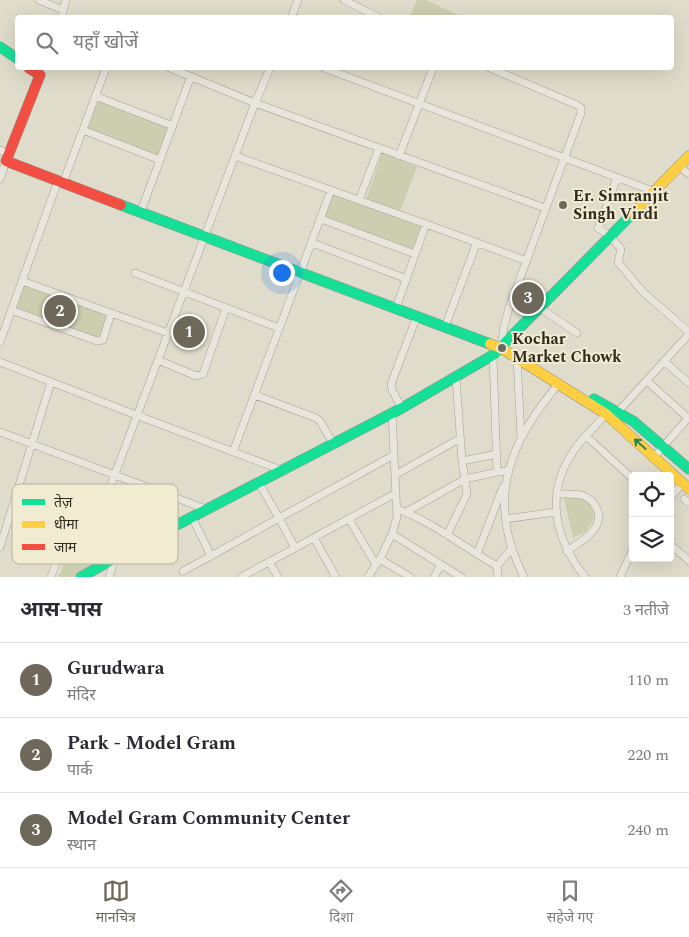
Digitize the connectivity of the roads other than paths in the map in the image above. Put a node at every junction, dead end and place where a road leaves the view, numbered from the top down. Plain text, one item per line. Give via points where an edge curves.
1 (39, 0) edge
2 (66, 0) edge
3 (298, 0) edge
4 (344, 0) edge
5 (63, 10) junction
6 (62, 15) edge
7 (292, 15) edge
8 (374, 15) edge
9 (0, 47) edge
10 (15, 57) edge
11 (105, 70) edge
12 (175, 70) edge
13 (269, 70) edge
14 (330, 70) edge
15 (432, 70) edge
16 (495, 70) edge
17 (42, 71) edge
18 (191, 76) junction
19 (95, 96) junction
20 (419, 102) junction
21 (255, 103) junction
22 (172, 126) junction
23 (83, 130) junction
24 (378, 148) junction
25 (5, 155) edge
26 (235, 156) junction
27 (400, 156) junction
28 (689, 156) edge
29 (565, 157) junction
30 (160, 160) junction
31 (678, 166) junction
32 (689, 174) edge
33 (617, 178) junction
34 (0, 179) edge
35 (60, 182) junction
36 (331, 190) junction
37 (654, 191) junction
38 (359, 200) junction
39 (545, 208) junction
40 (140, 211) junction
41 (321, 219) junction
42 (426, 224) junction
43 (205, 235) junction
44 (610, 236) junction
45 (477, 242) junction
46 (312, 243) junction
47 (415, 254) junction
48 (527, 261) junction
49 (301, 272) junction
50 (135, 273) dead end
51 (407, 279) junction
52 (22, 281) junction
53 (184, 291) junction
54 (226, 308) junction
55 (396, 308) junction
56 (540, 308) junction
57 (11, 310) junction
58 (112, 313) junction
59 (417, 316) junction
60 (445, 327) junction
61 (278, 328) junction
62 (168, 333) junction
63 (577, 333) dead end
64 (689, 333) edge
65 (0, 342) edge
66 (501, 348) junction
67 (493, 355) junction
68 (517, 358) junction
69 (158, 360) junction
70 (664, 361) junction
71 (0, 362) edge
72 (456, 378) junction
73 (646, 381) junction
74 (51, 382) junction
75 (689, 383) edge
76 (558, 384) junction
77 (255, 394) junction
78 (397, 410) junction
79 (612, 415) junction
80 (136, 416) junction
81 (689, 418) edge
82 (0, 432) edge
83 (586, 436) junction
84 (521, 438) junction
85 (459, 439) junction
86 (31, 443) junction
87 (334, 445) junction
88 (663, 447) junction
89 (233, 452) junction
90 (497, 454) junction
91 (394, 455) junction
92 (654, 457) junction
93 (462, 461) junction
94 (689, 469) edge
95 (284, 471) junction
96 (508, 471) junction
97 (497, 472) junction
98 (113, 474) junction
99 (395, 475) junction
100 (629, 475) edge
101 (465, 479) junction
102 (505, 479) junction
103 (259, 483) junction
104 (19, 484) edge
105 (109, 484) edge
106 (140, 484) edge
107 (686, 486) edge
108 (396, 493) junction
109 (557, 494) junction
110 (674, 495) edge
111 (178, 498) edge
112 (12, 506) edge
113 (206, 509) junction
114 (397, 509) junction
115 (406, 512) junction
116 (556, 512) junction
117 (192, 517) junction
118 (279, 518) junction
119 (349, 519) junction
120 (506, 519) junction
121 (178, 524) edge
122 (392, 534) junction
123 (447, 535) junction
124 (314, 538) junction
125 (0, 546) edge
126 (295, 548) junction
127 (674, 548) edge
128 (511, 549) junction
129 (567, 551) junction
130 (477, 554) junction
131 (211, 556) junction
132 (629, 558) edge
133 (689, 561) edge
134 (270, 562) junction
135 (378, 562) junction
136 (56, 564) edge
137 (104, 564) edge
138 (113, 564) edge
139 (441, 565) junction
140 (497, 566) junction
141 (182, 571) dead end
142 (51, 577) edge
143 (81, 577) edge
144 (109, 577) edge
145 (241, 577) edge
146 (278, 577) edge
147 (336, 577) edge
148 (368, 577) edge
149 (410, 577) edge
150 (434, 577) edge
151 (461, 577) edge
152 (498, 577) edge
153 (524, 577) edge
154 (585, 577) edge
155 (620, 577) edge

1 - 5 street
2 - 5 street
3 - 7 street
4 - 8 street
5 - 6 street
9 - 10 street
11 - 19 street
12 - 18 street
13 - 21 street
14 - 20 street
15 - 20 street
16 - 29 street via 581,108
17 - 25 street
18 - 21 street
18 - 22 street
19 - 22 street
19 - 23 street
20 - 27 street
20 - 29 street
21 - 24 street
21 - 26 street
22 - 30 street
23 - 30 street
23 - 35 street
24 - 27 street
24 - 38 street
25 - 34 street
25 - 35 street
26 - 36 street
26 - 43 street
27 - 39 street
28 - 31 street
29 - 33 street
29 - 39 street
30 - 40 street
31 - 32 street
31 - 37 street
33 - 37 street
33 - 44 street via 598,228
35 - 40 street
35 - 52 street
36 - 38 street
36 - 41 street
37 - 44 street
38 - 42 street
39 - 48 street
40 - 43 street
41 - 46 street
41 - 47 street
42 - 45 street
42 - 47 street
43 - 49 street
43 - 53 street
44 - 56 street
44 - 64 street via 622,252 618,262 636,285
45 - 48 street
45 - 60 street
46 - 49 street
46 - 51 street
47 - 51 street
48 - 66 street via 506,317
49 - 55 street
49 - 61 street
50 - 53 street
51 - 55 street
52 - 57 street
52 - 58 street
53 - 54 street
53 - 62 street
54 - 61 street
54 - 69 street via 203,374 196,376
55 - 59 street
56 - 63 street
56 - 66 street
57 - 58 street via 99,342 103,340
57 - 65 street
58 - 62 street
59 - 60 street
59 - 78 street via 391,384
60 - 66 street
61 - 77 street
62 - 69 street
64 - 70 street
66 - 67 street
66 - 68 street
67 - 72 street
67 - 90 street
68 - 76 street
68 - 84 street
69 - 80 street
70 - 73 street
70 - 75 street
71 - 74 street
72 - 78 street
72 - 85 street
73 - 79 street
73 - 81 street
74 - 80 street
74 - 86 street
76 - 79 street
76 - 84 street
77 - 87 street via 316,418
77 - 89 street
78 - 87 street
78 - 91 street
79 - 83 street
79 - 88 street via 633,421
92 -> 79 street
80 - 89 street
80 - 98 street
81 - 88 street
82 - 86 street
83 - 100 street
83 - 109 street via 566,464
84 - 96 street
85 - 93 street
85 - 99 street
86 - 98 street
86 - 104 street
87 - 95 street
88 - 92 street
88 - 94 street
89 - 95 street
90 - 93 street
90 - 97 street
91 - 99 street
91 - 118 street
92 - 107 street
93 - 101 street
95 - 103 street
96 - 97 street
96 - 102 street
97 - 101 street
98 - 105 street
98 - 106 street
99 - 108 street
101 - 115 street
101 - 123 street via 467,494
102 - 120 street
102 - 130 street
103 - 113 street
103 - 118 street
107 - 110 street
108 - 114 street
108 - 119 street
109 - 116 street
109 - 129 street via 583,496 598,511 597,525 589,536
111 - 113 street
112 - 125 street
113 - 117 street
114 - 115 street
114 - 122 street
115 - 123 street
116 - 120 street
116 - 129 street
117 - 121 street
117 - 131 street
118 - 126 street
118 - 131 street
119 - 124 street
119 - 135 street
120 - 128 street
122 - 135 street
122 - 139 street
123 - 130 street
124 - 126 street
124 - 147 street
126 - 134 street
127 - 133 street
128 - 140 street
128 - 153 street
129 - 154 street
130 - 140 street
131 - 141 street
132 - 155 street
134 - 145 street
134 - 146 street
135 - 148 street
135 - 149 street
136 - 142 street
137 - 143 street
138 - 144 street
139 - 150 street
139 - 151 street
140 - 152 street

